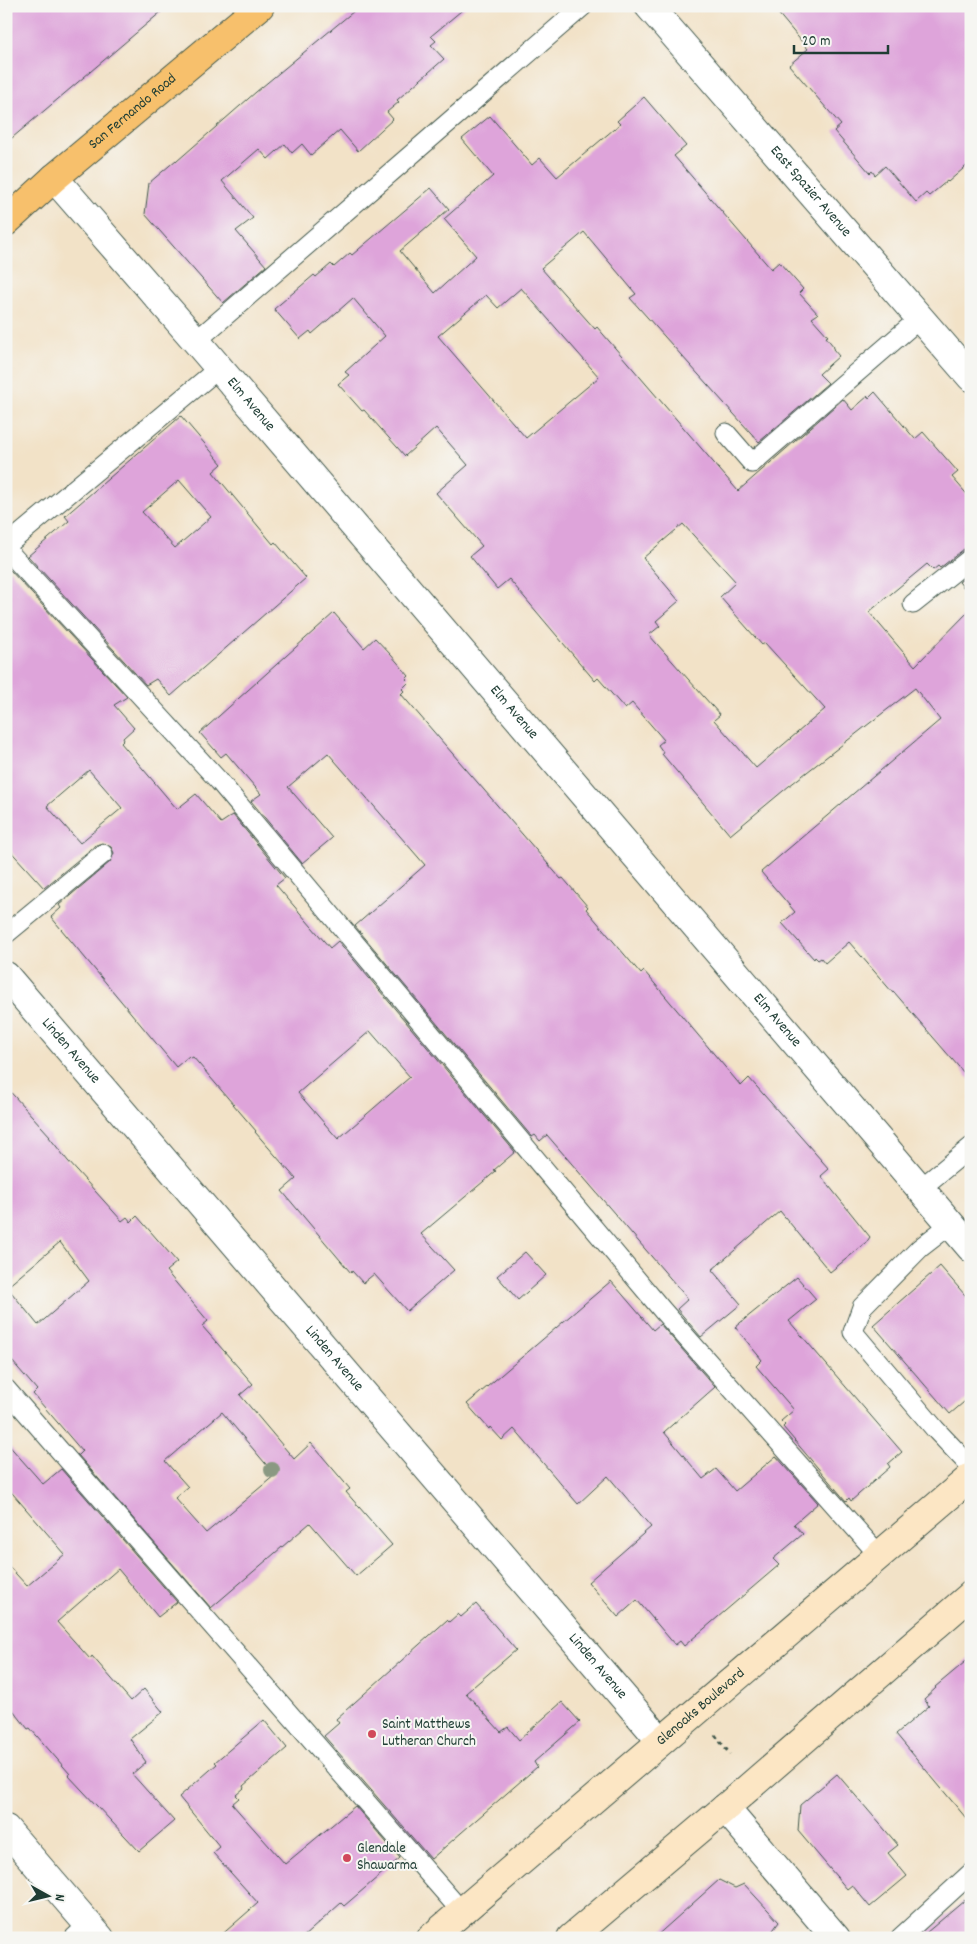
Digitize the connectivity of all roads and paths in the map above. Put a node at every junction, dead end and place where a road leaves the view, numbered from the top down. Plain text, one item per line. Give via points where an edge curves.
1 (260, 6) edge
2 (584, 6) edge
3 (649, 6) edge
4 (54, 178) junction
5 (6, 222) edge
6 (920, 318) junction
7 (196, 341) junction
8 (219, 368) junction
9 (971, 377) edge
10 (726, 433) dead end
11 (6, 547) edge
12 (971, 558) edge
13 (913, 604) dead end
14 (103, 854) dead end
15 (6, 934) edge
16 (6, 976) edge
17 (971, 1147) edge
18 (920, 1189) junction
19 (951, 1224) junction
20 (971, 1248) edge
21 (6, 1389) edge
22 (971, 1467) edge
23 (971, 1477) edge
24 (879, 1555) junction
25 (971, 1595) edge
26 (711, 1731) dead end
27 (660, 1741) junction
28 (730, 1754) dead end
29 (725, 1808) junction
30 (6, 1829) edge
31 (971, 1873) edge
32 (462, 1912) junction
33 (87, 1933) edge
34 (431, 1938) edge
35 (571, 1938) edge
36 (836, 1938) edge
37 (900, 1938) edge

1 - 4 main road, San Fernando Road
2 - 7 lane
3 - 6 street, East Spazier Avenue
4 - 5 main road, San Fernando Road
4 - 7 street, Elm Avenue
6 - 9 street, East Spazier Avenue
6 - 10 lane via 752,463
7 - 8 street, Elm Avenue
8 - 11 lane
8 - 18 street, Elm Avenue
11 - 24 lane via 219,781 663,1311
12 - 13 lane
14 - 15 lane
16 - 27 street, Linden Avenue
17 - 18 lane
18 - 19 street, Elm Avenue
19 - 20 street, Elm Avenue
19 - 22 lane via 920,1248 862,1307 853,1332
21 - 32 lane
23 - 24 main road, Glenoaks Boulevard
24 - 27 main road, Glenoaks Boulevard
25 - 29 main road
26 - 28 path
27 - 32 main road, Glenoaks Boulevard
29 - 35 main road
29 - 36 street
30 - 33 street
31 - 37 lane
32 - 34 main road, Glenoaks Boulevard

